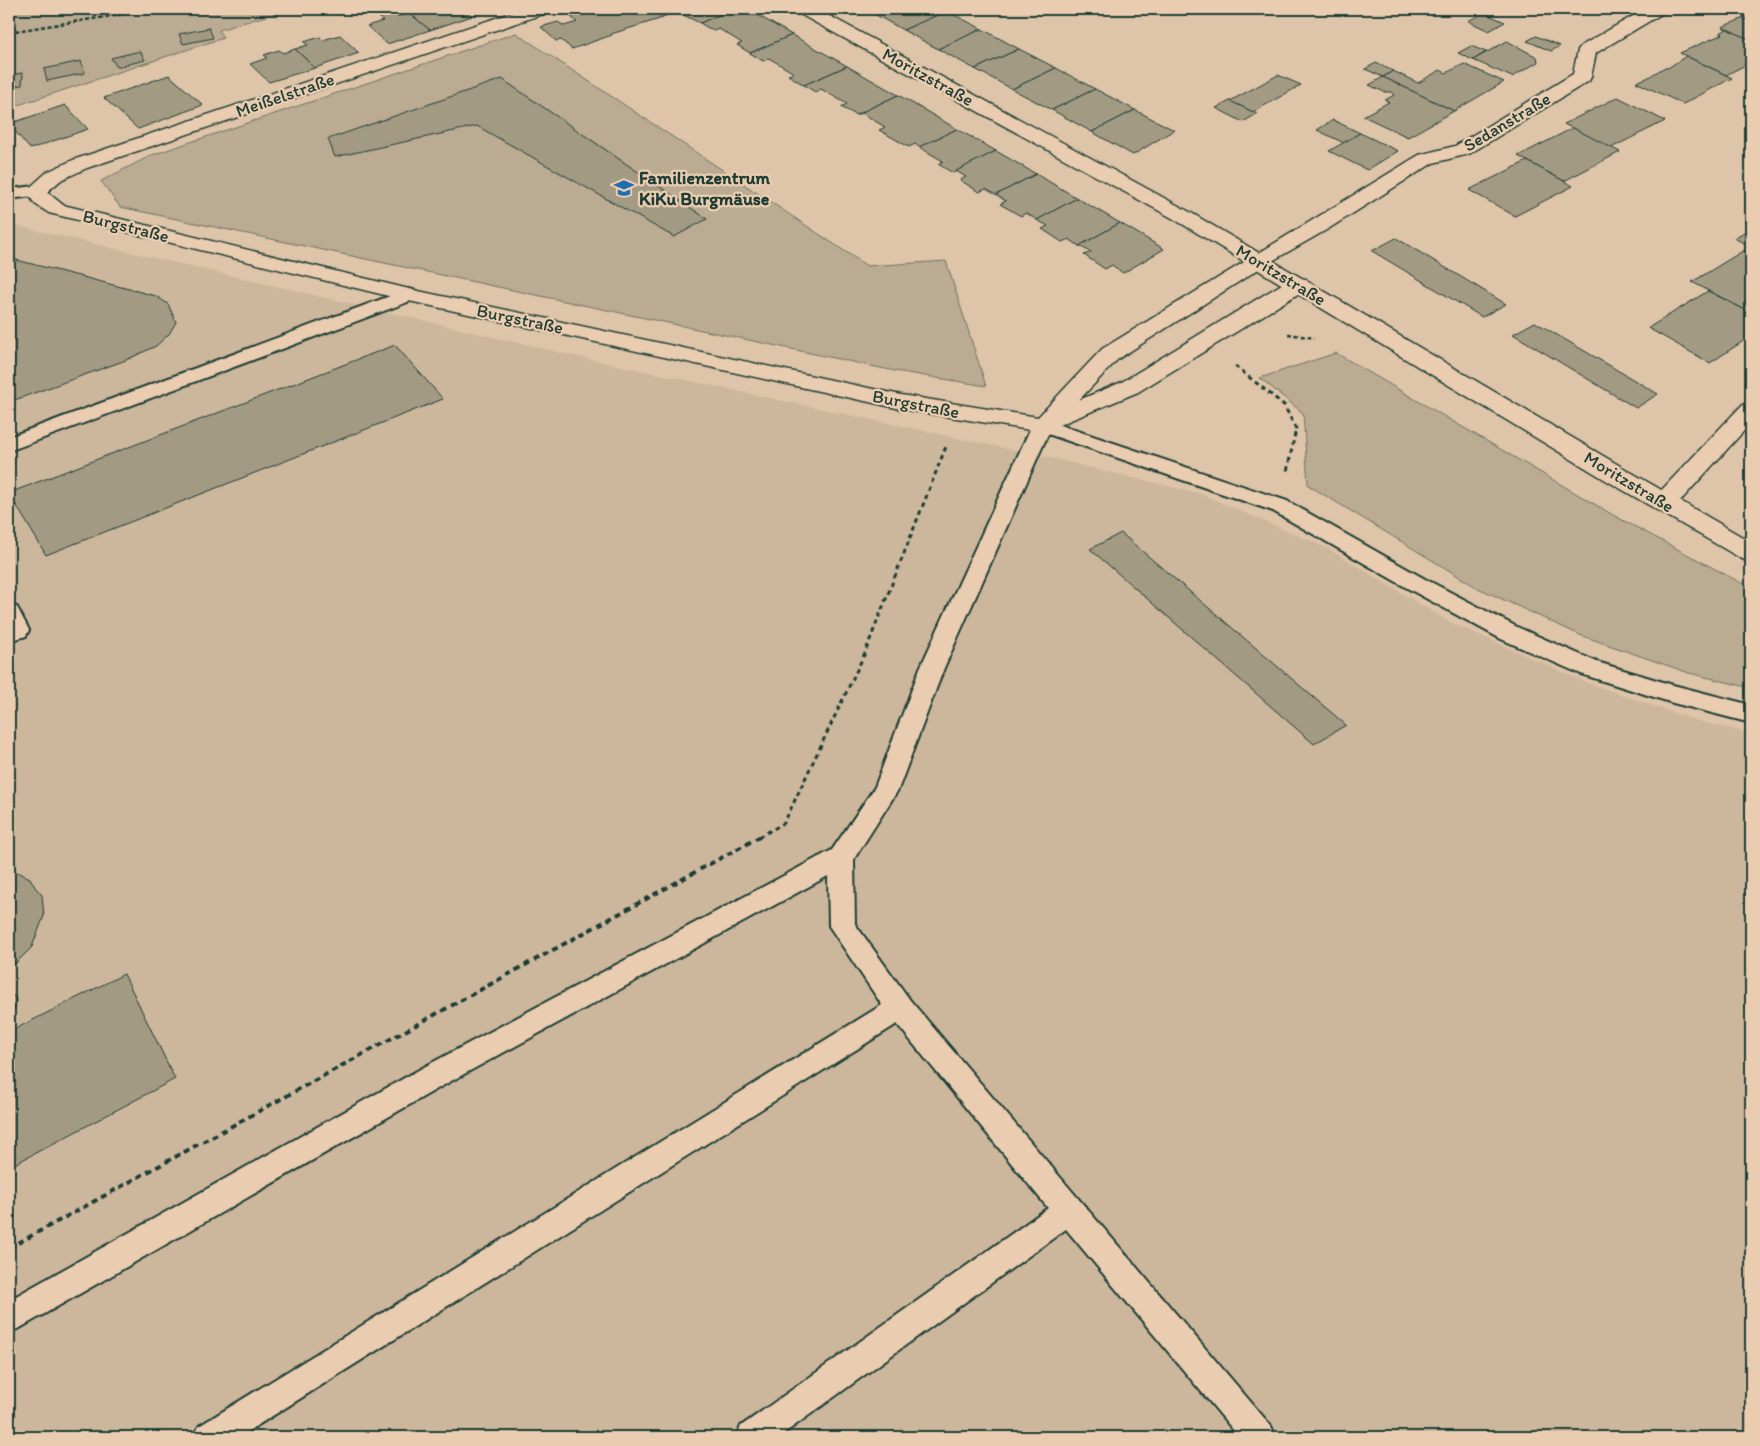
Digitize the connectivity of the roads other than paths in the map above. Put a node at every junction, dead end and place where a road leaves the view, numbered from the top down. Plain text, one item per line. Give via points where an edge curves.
1 (540, 9) edge
2 (804, 9) edge
3 (1657, 9) edge
4 (36, 191) junction
5 (9, 194) edge
6 (1258, 261) junction
7 (1298, 284) junction
8 (409, 295) junction
9 (1751, 409) edge
10 (1042, 425) junction
11 (9, 444) edge
12 (1664, 503) junction
13 (1751, 553) edge
14 (9, 613) edge
15 (9, 633) edge
16 (1751, 714) edge
17 (841, 857) junction
18 (900, 1008) junction
19 (1069, 1210) junction
20 (9, 1317) edge
21 (210, 1437) edge
22 (752, 1437) edge
23 (1260, 1437) edge

1 - 4 street, Meißelstraße via 80,164 54,176
2 - 6 street, Moritzstraße via 1174,211
3 - 6 street, Sedanstraße via 1587,50 1582,77 1462,150 1426,159
4 - 5 lane
4 - 8 street, Burgstraße via 42,200 56,209
6 - 7 street, Moritzstraße
6 - 10 street via 1110,354
7 - 10 street via 1130,387
7 - 12 street, Moritzstraße
8 - 10 street, Burgstraße via 901,402
8 - 11 lane
9 - 12 street
10 - 16 lane via 1280,506 1508,633 1589,668
10 - 17 lane via 932,668 886,790
12 - 13 street, Moritzstraße
14 - 15 lane via 18,630
17 - 18 lane via 842,926
17 - 20 lane via 434,1076
18 - 19 lane
18 - 21 lane
19 - 22 lane
19 - 23 lane

